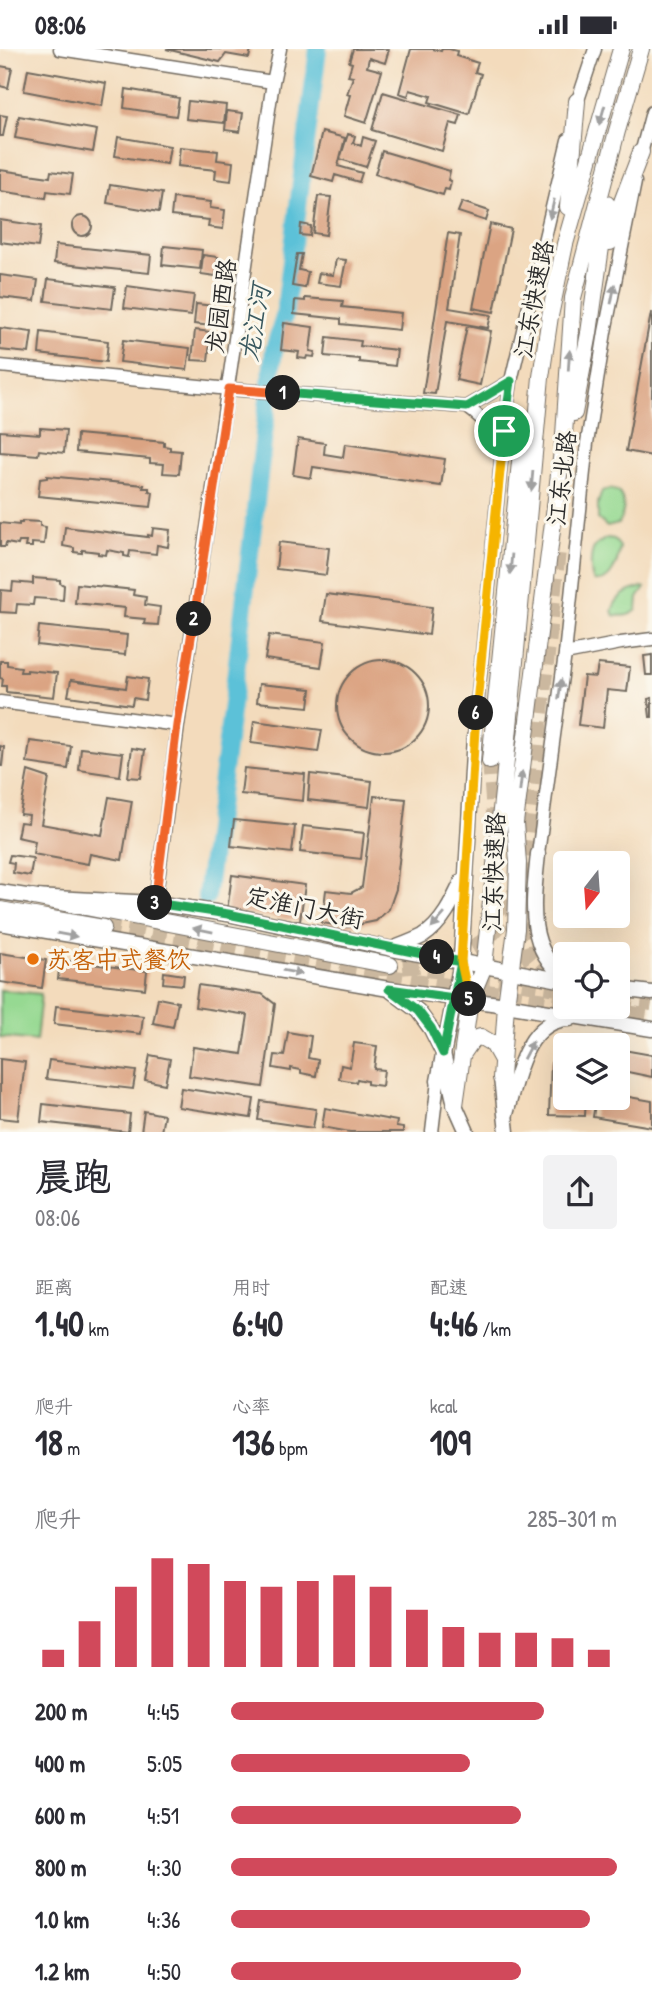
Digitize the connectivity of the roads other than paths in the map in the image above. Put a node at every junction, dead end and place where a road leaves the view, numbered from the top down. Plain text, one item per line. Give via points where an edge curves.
1 (60, 49) edge
2 (280, 49) edge
3 (595, 49) edge
4 (621, 49) edge
5 (641, 49) edge
6 (273, 82) junction
7 (577, 101) junction
8 (652, 112) edge
9 (617, 131) junction
10 (641, 152) junction
11 (565, 244) junction
12 (589, 333) junction
13 (0, 366) edge
14 (541, 377) junction
15 (511, 381) junction
16 (229, 389) junction
17 (467, 407) junction
18 (501, 469) junction
19 (558, 551) tunnel mouth
20 (652, 639) edge
21 (565, 654) junction
22 (0, 702) edge
23 (177, 725) junction
24 (474, 737) joint
25 (490, 761) tunnel mouth
26 (538, 854) junction
27 (494, 861) junction
28 (518, 863) junction
29 (466, 874) junction
30 (0, 892) edge
31 (33, 897) junction
32 (155, 903) junction
33 (0, 910) edge
34 (0, 923) edge
35 (103, 927) tunnel mouth
36 (516, 929) junction
37 (391, 957) junction
38 (461, 962) junction
39 (484, 966) junction
40 (553, 967) edge
41 (511, 971) junction
42 (553, 976) edge
43 (389, 989) junction
44 (630, 990) edge
45 (652, 993) edge
46 (462, 999) junction
47 (506, 1005) junction
48 (597, 1020) junction
49 (652, 1029) edge
50 (443, 1053) junction
51 (460, 1059) junction
52 (502, 1060) junction
53 (501, 1078) joint
54 (438, 1081) joint
55 (455, 1105) junction
56 (506, 1114) junction
57 (432, 1132) edge
58 (467, 1132) edge
59 (507, 1132) edge

1 - 6 main road
2 - 6 main road, 龙园西路
3 - 7 main road
4 -> 11 highway, 江东快速路
5 - 9 highway, 江东快速路
6 - 16 main road, 龙园西路
7 - 11 highway
7 -> 15 main road
8 - 10 main road, 江东北路
9 - 12 highway
28 -> 9 highway, 江东快速路 via 515,823 564,435 573,298
10 - 12 highway via 617,215
21 -> 10 main road, 江东北路 via 587,443
11 - 14 highway, 江东快速路
12 - 19 highway
13 - 16 main road
14 -> 25 highway via 521,453
14 -> 27 highway, 江东快速路
15 - 17 main road
15 - 18 main road
16 - 17 main road
16 - 23 main road, 龙园西路
17 - 18 main road via 485,420 496,439
18 - 24 main road
20 - 21 main road
26 -> 21 main road, 江东北路
22 - 23 main road
23 - 32 main road, 龙园西路
24 - 29 main road
26 - 36 main road
26 - 40 main road via 535,924 538,941
27 - 28 highway via 500,869 510,870
27 - 39 highway, 江东快速路
28 - 36 highway, 江东快速路
29 -> 37 main road via 440,920
29 - 38 main road
30 - 31 main road, 定淮门大街
31 - 32 main road, 定淮门大街
37 -> 31 highway
32 - 37 main road, 定淮门大街 via 228,914
33 - 35 highway
34 -> 43 main road
36 - 41 highway, 江东快速路
37 - 38 main road, 定淮门大街
38 - 39 main road, 定淮门大街
38 - 46 main road
39 - 41 main road, 定淮门大街
39 - 46 highway, 江东快速路
41 - 42 main road, 定淮门大街
41 - 47 highway, 江东快速路
43 - 46 main road
43 - 50 main road via 418,1011
44 - 45 main road
46 - 47 main road
46 - 50 main road
46 - 51 highway, 江东快速路
47 - 48 main road
47 - 52 highway, 江东快速路
48 - 49 main road
56 -> 48 main road via 525,1055 540,1031 562,1019
50 - 54 main road
50 - 55 main road
51 - 52 highway via 473,1039 481,1037 493,1044
51 - 55 highway, 江东快速路
52 - 53 highway, 江东快速路
53 - 56 main road
54 - 57 main road
55 - 58 main road
56 - 59 main road

